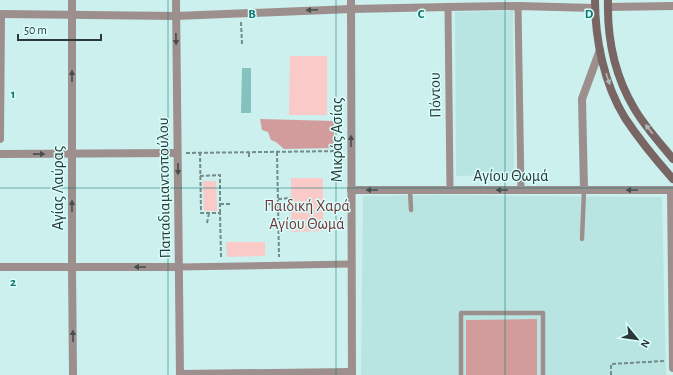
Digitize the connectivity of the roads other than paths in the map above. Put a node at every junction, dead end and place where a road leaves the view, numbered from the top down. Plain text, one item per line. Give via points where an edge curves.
1 (72, 0) edge
2 (176, 0) edge
3 (351, 0) edge
4 (448, 3) edge
5 (608, 3) edge
6 (595, 4) edge
7 (518, 6) junction
8 (673, 6) edge
9 (351, 9) junction
10 (1, 14) edge
11 (71, 14) junction
12 (176, 16) junction
13 (600, 50) junction
14 (0, 139) edge
15 (177, 153) junction
16 (0, 154) edge
17 (72, 154) junction
18 (673, 159) edge
19 (673, 179) edge
20 (351, 190) junction
21 (410, 190) junction
22 (450, 190) junction
23 (521, 190) junction
24 (584, 190) junction
25 (672, 190) edge
26 (411, 210) dead end
27 (582, 240) dead end
28 (351, 264) junction
29 (0, 267) edge
30 (72, 267) junction
31 (179, 267) junction
32 (670, 361) edge
33 (673, 368) edge
34 (180, 374) edge
35 (352, 374) edge
36 (73, 375) edge
37 (461, 375) edge
38 (543, 375) edge

1 - 11 street, Αγίας Λαύρας
2 - 12 street, Παπαδιαμαντοπούλου
3 - 9 street, Μικράς Ασίας
4 - 7 street
4 - 9 street
4 - 22 street, Πόντου
5 - 8 street
18 -> 5 main road via 627,96 612,50 608,28
6 - 7 street
6 - 13 main road
7 - 23 street
9 -> 12 street
20 -> 9 street, Μικράς Ασίας
10 - 11 street
10 - 14 street
11 - 12 street
17 -> 11 street, Αγίας Λαύρας
12 -> 15 street, Παπαδιαμαντοπούλου
13 -> 19 main road via 612,93 625,117
13 - 24 street via 582,99
15 - 17 street
15 -> 31 street, Παπαδιαμαντοπούλου
16 -> 17 street
30 -> 17 street, Αγίας Λαύρας
21 -> 20 street, Αγίου Θωμά
20 - 28 street, Μικράς Ασίας
21 - 22 street, Αγίου Θωμά
21 - 26 lane
23 -> 22 street, Αγίου Θωμά
23 - 24 street, Αγίου Θωμά
25 -> 24 street, Αγίου Θωμά
24 - 27 lane
25 - 32 street
28 - 31 street
28 - 35 street, Μικράς Ασίας
29 - 30 street
31 -> 30 street
36 -> 30 street, Αγίας Λαύρας
31 - 34 street, Παπαδιαμαντοπούλου
32 - 33 street
34 - 35 street
37 - 38 lane via 461,313 543,313

